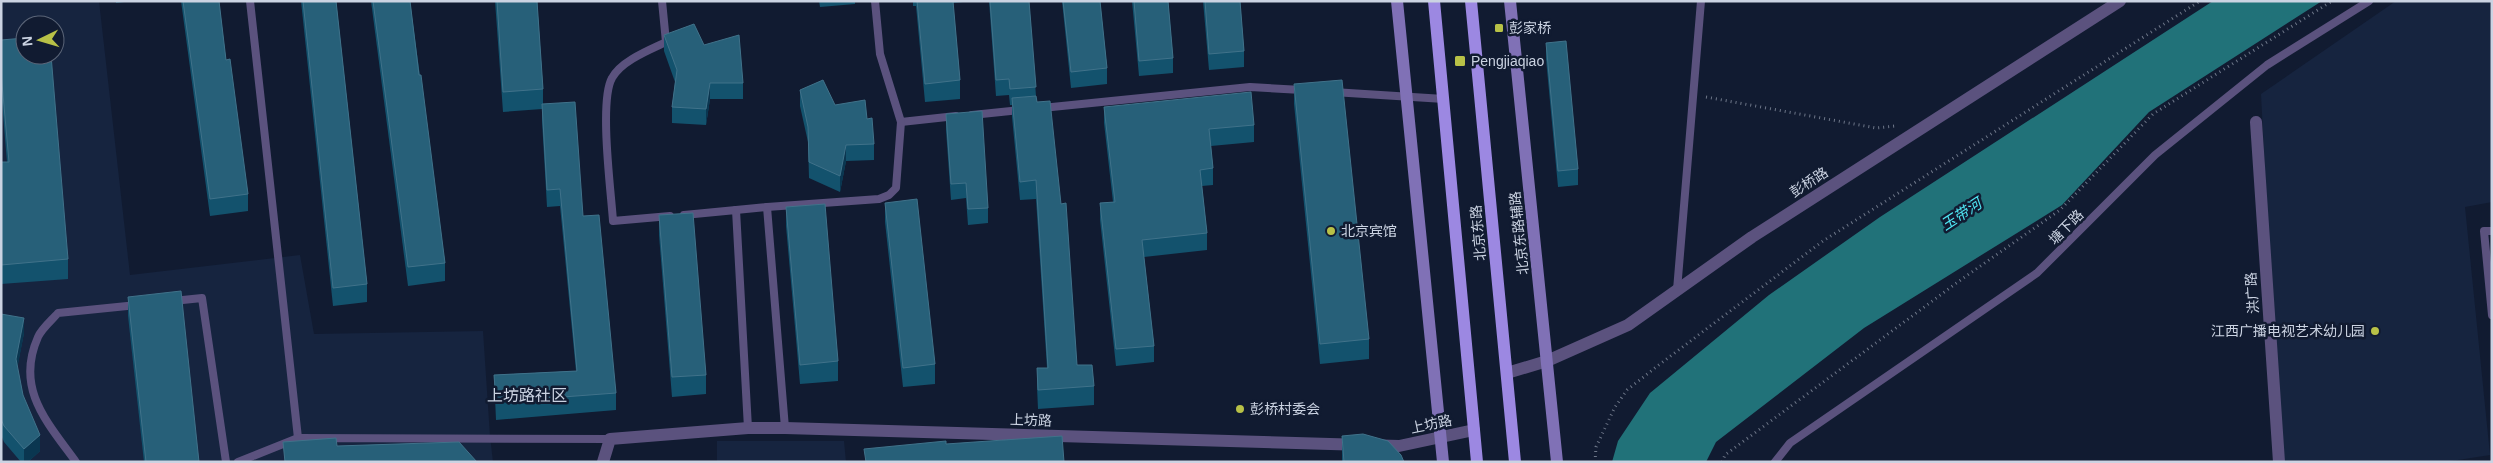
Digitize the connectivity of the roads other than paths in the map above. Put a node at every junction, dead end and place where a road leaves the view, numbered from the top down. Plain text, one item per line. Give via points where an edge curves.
1 (250, 1) edge
2 (662, 1) edge
3 (874, 1) edge
4 (1397, 1) edge
5 (1434, 1) edge
6 (1471, 1) edge
7 (1510, 1) edge
8 (1702, 1) edge
9 (2120, 1) edge
10 (2368, 1) edge
11 (1308, 90) edge
12 (1328, 92) edge
13 (1407, 96) junction
14 (1444, 98) junction
15 (1036, 108) edge
16 (1027, 109) edge
17 (901, 122) junction
18 (2256, 122) dead end
19 (767, 207) junction
20 (736, 210) junction
21 (2492, 231) edge
22 (1677, 290) junction
23 (163, 302) edge
24 (144, 304) edge
25 (2492, 315) edge
26 (1547, 362) junction
27 (1507, 373) junction
28 (748, 428) junction
29 (785, 428) junction
30 (1474, 430) junction
31 (1440, 437) junction
32 (298, 438) junction
33 (610, 438) junction
34 (76, 462) edge
35 (226, 462) edge
36 (238, 462) edge
37 (603, 462) edge
38 (1443, 462) edge
39 (1477, 462) edge
40 (1515, 462) edge
41 (1558, 462) edge
42 (1775, 462) edge
43 (2279, 462) edge

1 - 32 lane
2 - 20 lane via 666,42 637,55 612,78 605,102 613,221
3 - 17 lane via 880,54
4 - 13 main road
5 - 14 main road, 北京东路
6 - 27 main road, 北京东路
7 - 26 main road, 北京东路辅路
8 - 22 lane
9 - 22 street, 彭桥路 via 1752,237
10 - 42 lane, 塘下路 via 2267,65 2155,155 2037,273 1790,442
11 - 15 lane via 1250,87
12 - 13 lane
13 - 14 lane
13 - 31 main road
14 - 30 main road, 北京东路
16 - 17 lane
17 - 19 lane via 896,188 889,195
18 - 43 street, 洪广路
19 - 20 lane
19 - 29 lane
20 - 28 lane
21 - 25 lane via 2484,231
22 - 26 street, 彭桥路 via 1628,325
23 - 35 lane via 202,298
24 - 34 lane via 58,313 39,335 28,370 39,412
26 - 27 street, 彭桥路
26 - 41 main road, 北京东路辅路
27 - 40 main road, 北京东路
28 - 29 street, 上坊路
28 - 33 street, 上坊路
29 - 31 street, 上坊路 via 1399,446
30 - 31 street, 上坊路
30 - 39 main road, 北京东路
31 - 38 main road
32 - 33 lane
32 - 36 lane
33 - 37 street

